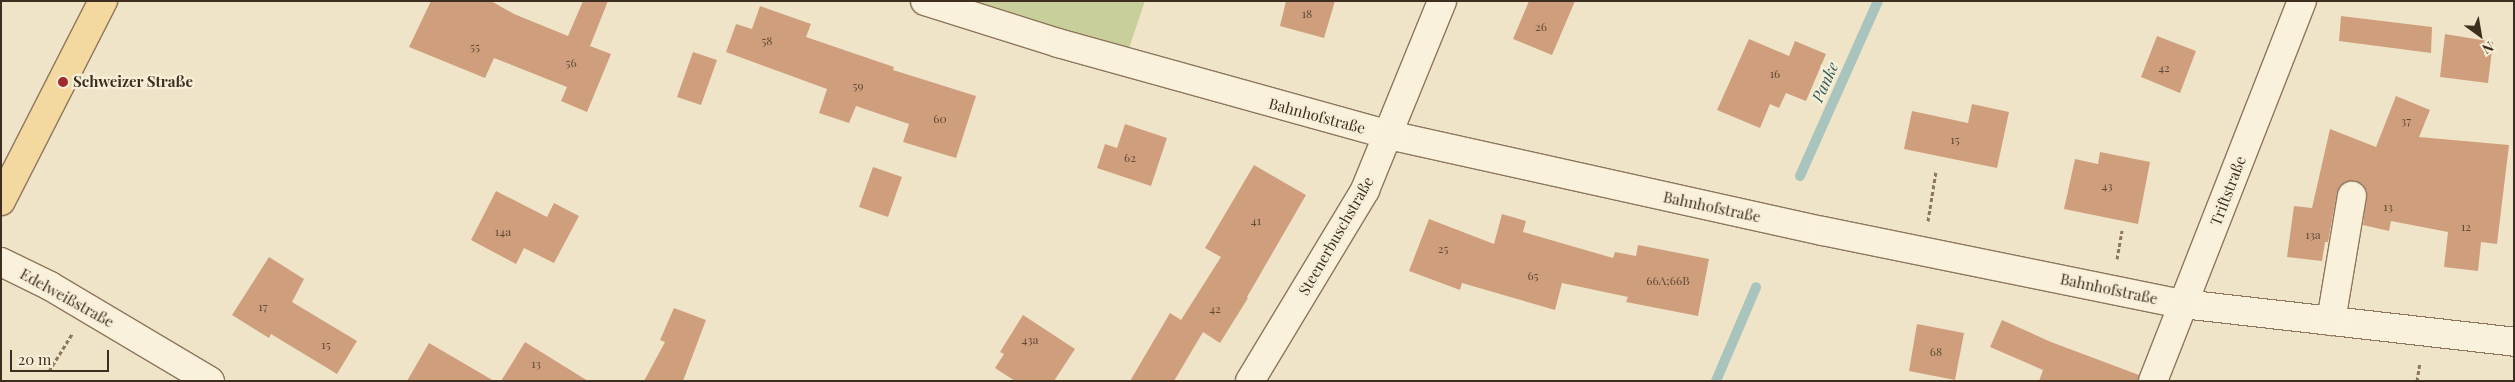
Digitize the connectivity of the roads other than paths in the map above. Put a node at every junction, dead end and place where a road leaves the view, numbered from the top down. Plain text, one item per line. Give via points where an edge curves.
1 (103, 1) edge
2 (925, 1) edge
3 (1442, 1) edge
4 (2302, 1) edge
5 (1389, 135) junction
6 (2352, 196) dead end
7 (1, 201) edge
8 (1, 262) edge
9 (2183, 304) junction
10 (2332, 321) junction
11 (2514, 342) edge
12 (210, 381) edge
13 (1250, 381) edge
14 (2153, 381) edge

1 - 7 main road
2 - 5 street, Bahnhofstraße via 1058,43
3 - 5 street, Steenerbuschstraße
4 - 9 street, Triftstraße
5 - 9 street, Bahnhofstraße
5 - 13 street, Steenerbuschstraße via 1365,190
6 - 10 street
8 - 12 street, Edelweißstraße via 88,308
9 - 10 street, Bahnhofstraße
9 - 14 street, Triftstraße
10 - 11 street, Bahnhofstraße

